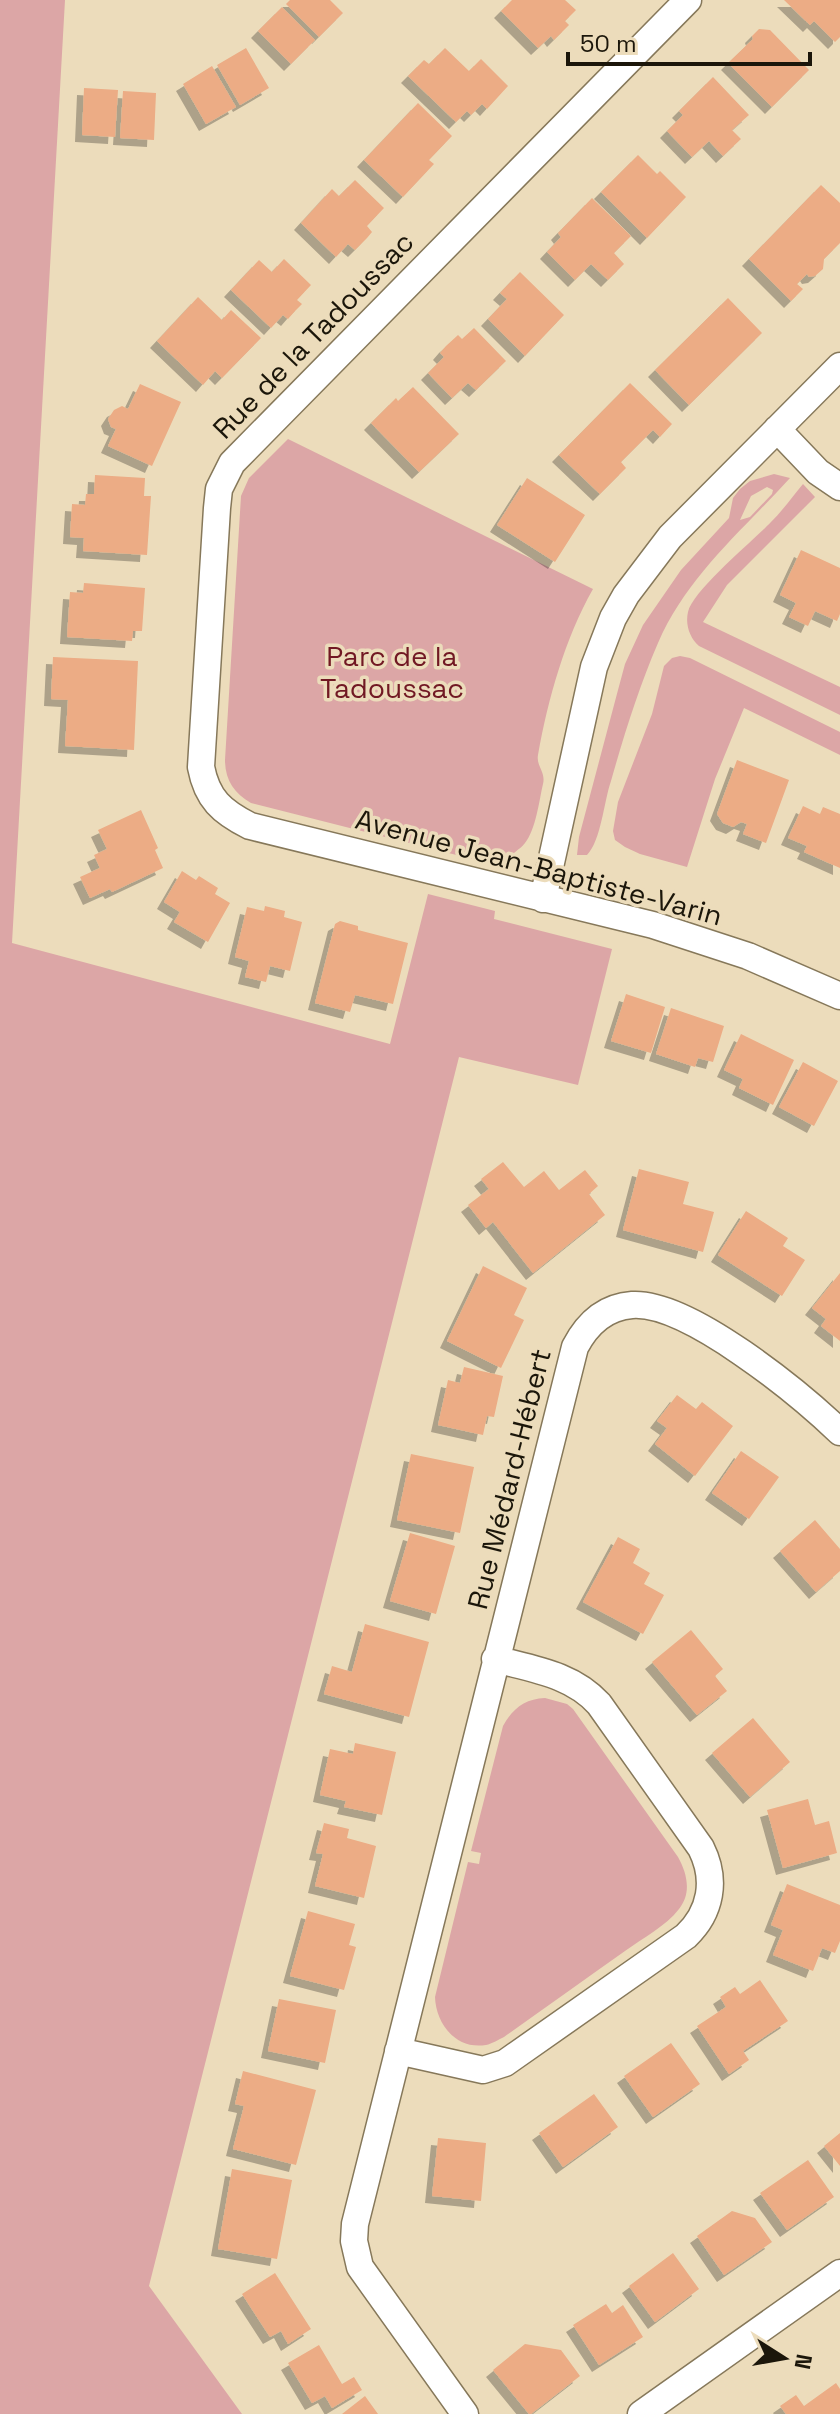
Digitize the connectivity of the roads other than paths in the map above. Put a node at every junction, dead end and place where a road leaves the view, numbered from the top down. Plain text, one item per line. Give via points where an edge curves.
1 (688, 0) edge
2 (840, 366) edge
3 (777, 429) junction
4 (840, 487) edge
5 (220, 808) joint
6 (543, 899) junction
7 (840, 996) edge
8 (840, 1432) edge
9 (495, 1659) junction
10 (398, 2051) junction
11 (840, 2273) edge
12 (465, 2414) edge
13 (641, 2414) edge

1 - 5 street, Rue de la Tadoussac via 232,463 219,489 217,508 201,767 209,796
2 - 3 street
3 - 4 street
3 - 6 street via 670,537 613,618 594,667
5 - 6 street, Avenue Jean-Baptiste-Varin via 250,826
6 - 7 street, Avenue Jean-Baptiste-Varin via 715,944
8 - 9 street, Rue Médard-Hébert via 776,1376 682,1319 633,1305 606,1312 582,1332 575,1347
9 - 10 street, Rue Médard-Hébert
9 - 10 street via 571,1681 599,1704 701,1848 711,1875 707,1903 686,1936 505,2063 483,2070
10 - 12 street, Rue Médard-Hébert via 355,2224 355,2254
11 - 13 street

